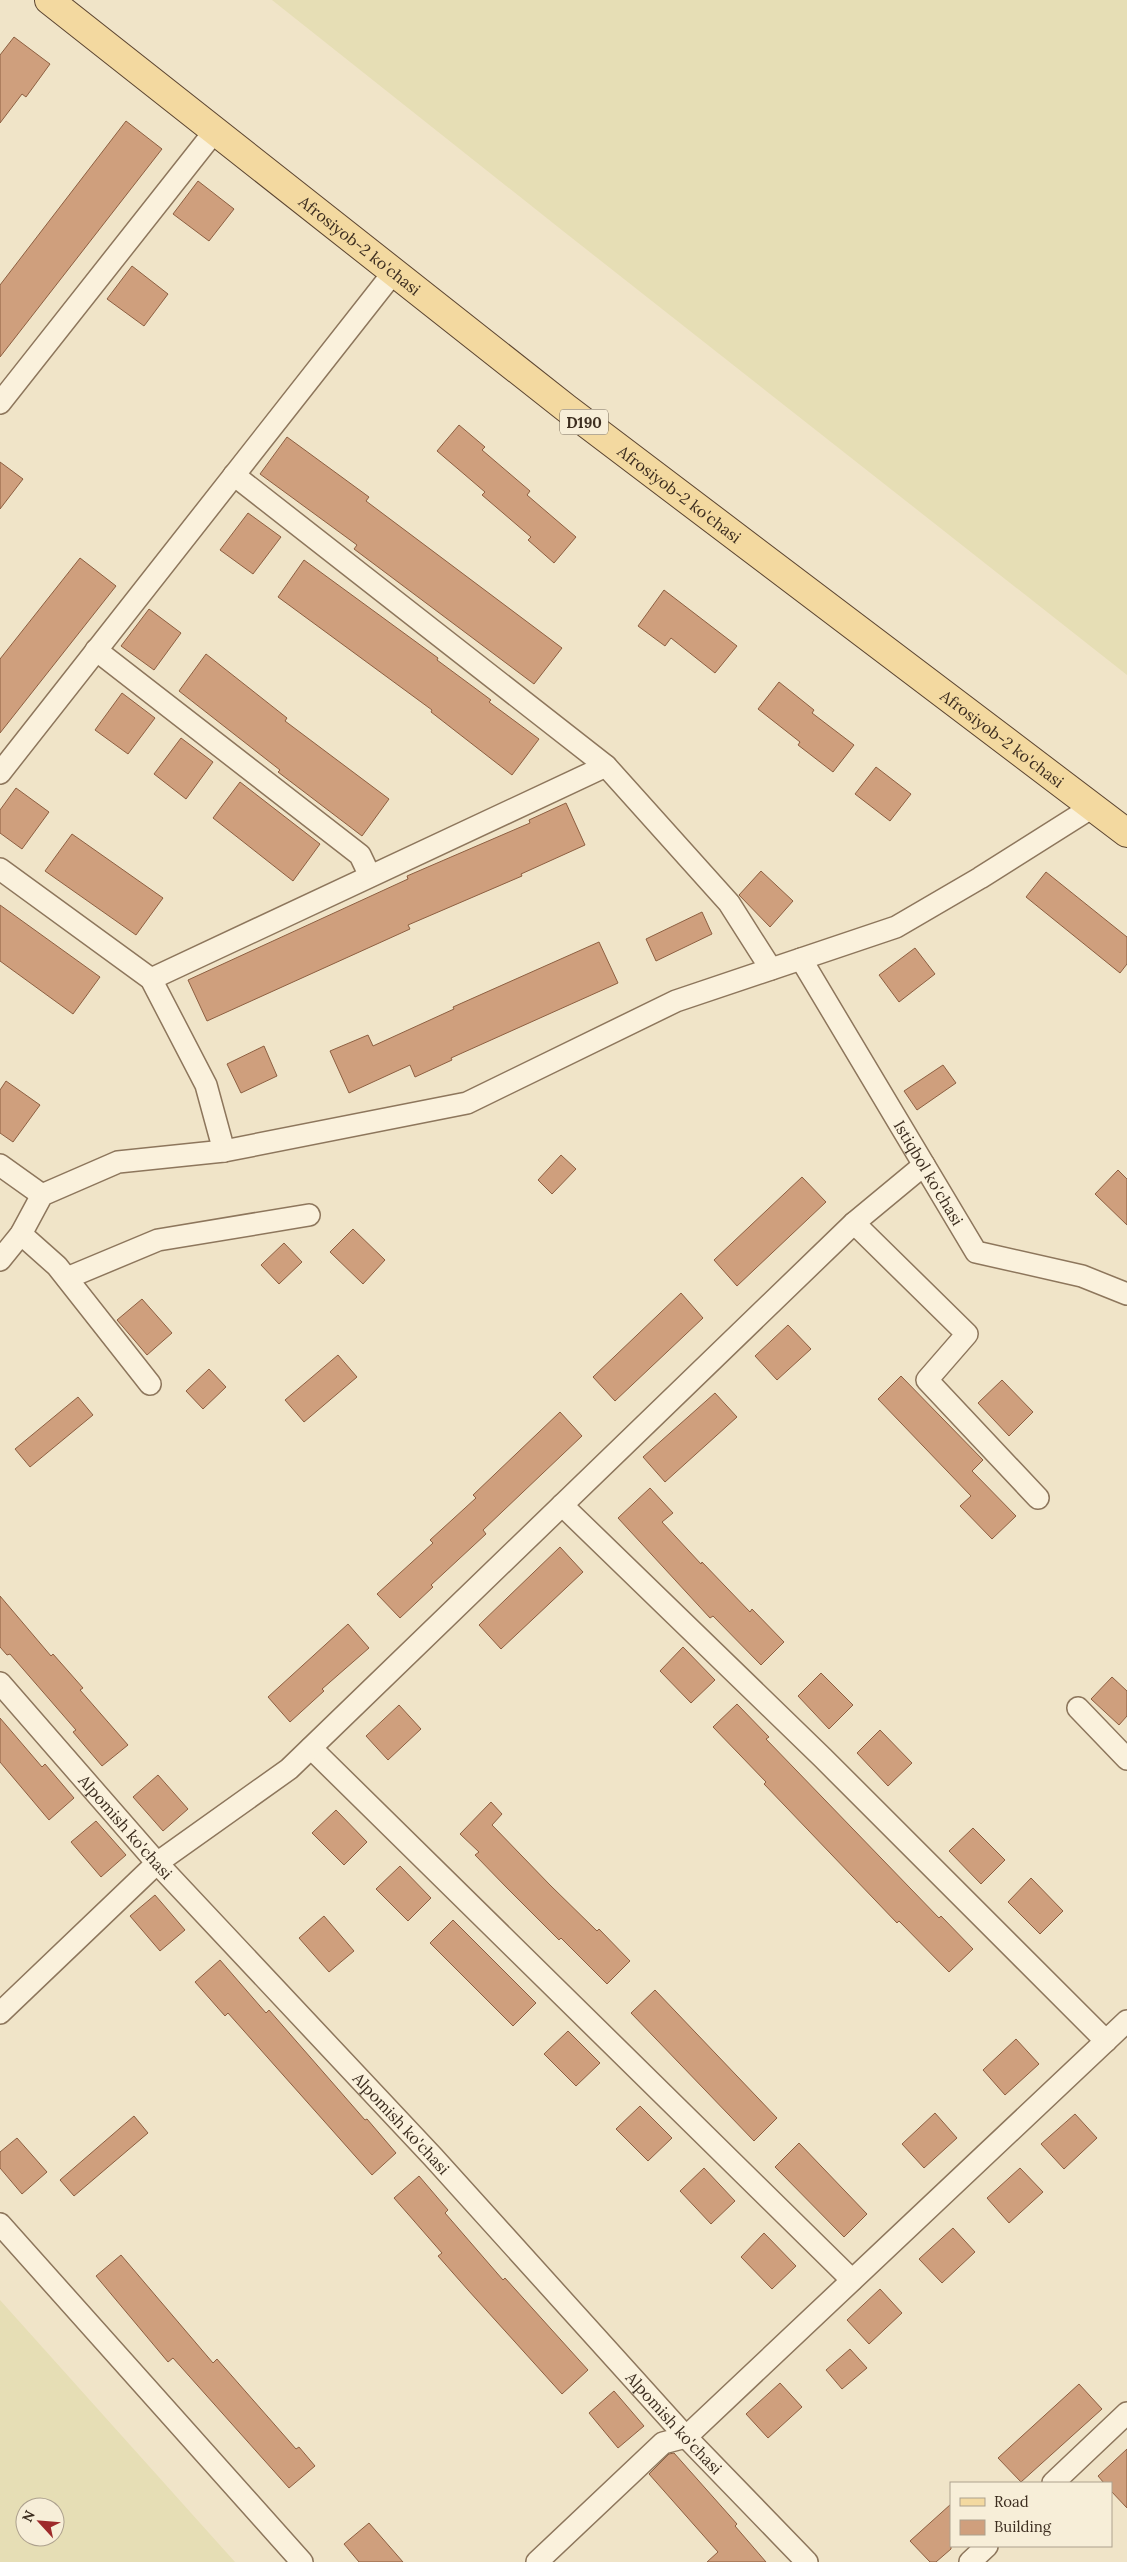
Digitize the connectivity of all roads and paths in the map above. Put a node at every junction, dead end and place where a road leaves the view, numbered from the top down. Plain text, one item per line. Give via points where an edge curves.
1 (49, 0) edge
2 (214, 132) junction
3 (393, 273) junction
4 (0, 403) edge
5 (234, 475) junction
6 (96, 650) junction
7 (606, 766) junction
8 (0, 773) edge
9 (1094, 806) junction
10 (1127, 833) edge
11 (0, 869) edge
12 (370, 876) junction
13 (801, 959) junction
14 (771, 969) junction
15 (151, 979) junction
16 (224, 1151) junction
17 (0, 1165) edge
18 (924, 1165) junction
19 (42, 1195) junction
20 (309, 1214) dead end
21 (854, 1223) junction
22 (21, 1234) junction
23 (0, 1260) edge
24 (62, 1272) junction
25 (1127, 1294) edge
26 (150, 1384) dead end
27 (1038, 1498) dead end
28 (562, 1505) junction
29 (0, 1684) edge
30 (1078, 1708) dead end
31 (311, 1748) junction
32 (1127, 1759) edge
33 (157, 1862) junction
34 (0, 2013) edge
35 (1127, 2021) edge
36 (1106, 2041) junction
37 (0, 2224) edge
38 (852, 2280) junction
39 (1127, 2413) edge
40 (686, 2436) junction
41 (1054, 2482) edge
42 (986, 2547) edge
43 (302, 2562) edge
44 (537, 2562) edge
45 (806, 2562) edge
46 (970, 2562) edge

1 - 2 main road, Afrosiyob-2 ko'chasi / D190
2 - 3 main road, Afrosiyob-2 ko'chasi / D190
2 - 4 street
3 - 5 street
3 - 9 main road, Afrosiyob-2 ko'chasi / D190 via 566,408
5 - 6 street
5 - 7 street
6 - 8 street
6 - 12 street via 360,855
7 - 12 street
7 - 14 street via 729,903
9 - 10 main road, Afrosiyob-2 ko'chasi / D190
9 - 13 street via 896,927
11 - 15 street
12 - 15 street
13 - 14 street
13 - 18 street, Istiqbol ko'chasi
14 - 16 street via 676,1001 467,1103
15 - 16 street via 206,1085
16 - 19 street via 118,1162
17 - 19 street
18 - 21 street
18 - 25 street, Istiqbol ko'chasi via 976,1252 1082,1276
19 - 22 street
20 - 24 street via 158,1240
21 - 27 street via 967,1334 927,1380
21 - 28 street
22 - 23 street
22 - 24 street
24 - 26 street
28 - 31 street
28 - 36 street via 823,1758
29 - 33 street, Alpomish ko'chasi
30 - 32 street
31 - 33 street via 289,1769
31 - 38 street
33 - 34 street
33 - 40 street, Alpomish ko'chasi via 433,2157
35 - 36 street
36 - 38 street
37 - 43 street
38 - 40 street
39 - 41 street
40 - 44 street via 663,2443
40 - 45 street, Alpomish ko'chasi
42 - 46 street

